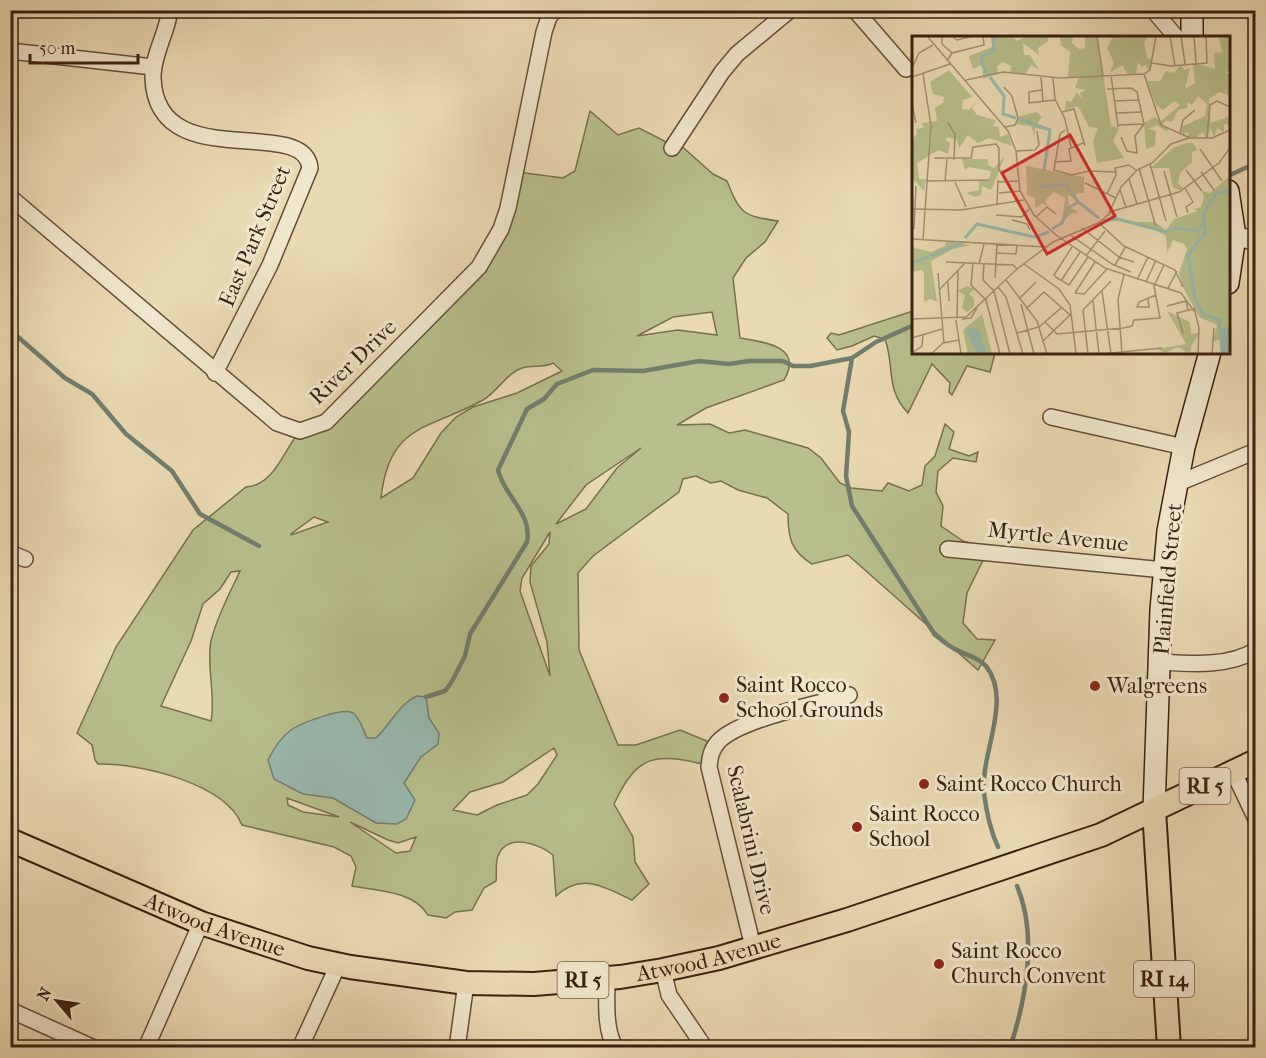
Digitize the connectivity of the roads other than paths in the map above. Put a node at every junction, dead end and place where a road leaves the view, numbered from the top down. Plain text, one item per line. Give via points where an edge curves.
1 (170, 10) edge
2 (555, 10) edge
3 (789, 10) edge
4 (1154, 10) edge
5 (1192, 10) edge
6 (863, 13) edge
7 (1175, 36) edge
8 (1192, 36) edge
9 (10, 51) edge
10 (153, 67) junction
11 (906, 69) dead end
12 (672, 148) dead end
13 (1230, 196) edge
14 (10, 197) edge
15 (1235, 236) junction
16 (1256, 241) edge
17 (1230, 270) edge
18 (1209, 354) edge
19 (215, 373) junction
20 (1051, 417) dead end
21 (1184, 447) junction
22 (1256, 451) edge
23 (1176, 484) junction
24 (948, 549) dead end
25 (10, 553) edge
26 (25, 560) dead end
27 (1164, 570) junction
28 (1256, 650) edge
29 (1161, 662) junction
30 (849, 695) dead end
31 (1256, 761) edge
32 (1234, 773) junction
33 (1154, 810) junction
34 (1256, 819) edge
35 (10, 840) edge
36 (201, 923) junction
37 (753, 947) junction
38 (338, 965) junction
39 (663, 970) junction
40 (608, 978) junction
41 (466, 982) junction
42 (10, 1010) edge
43 (1168, 1046) edge
44 (94, 1047) edge
45 (146, 1047) edge
46 (300, 1047) edge
47 (457, 1047) edge
48 (616, 1047) edge
49 (705, 1047) edge

1 - 10 street, East Park Street
2 - 19 street, River Drive via 544,32 508,208 479,267 327,422 311,429 300,431 277,423
3 - 12 street via 737,54
4 - 7 street
5 - 8 main road
6 - 11 street
9 - 10 street
10 - 19 street, East Park Street via 159,105 177,128 192,134 282,145 302,153 309,162 310,168 270,266
13 - 15 main road
14 - 19 street, River Drive
15 - 16 street
15 - 17 main road
18 - 21 main road, Plainfield Street / RI 14
20 - 21 street
21 - 23 main road, Plainfield Street / RI 14
22 - 23 street
23 - 27 main road, Plainfield Street / RI 14
24 - 27 street, Myrtle Avenue
25 - 26 street
27 - 29 main road, Plainfield Street / RI 14
28 - 29 street via 1242,658 1196,664
29 - 33 main road, Plainfield Street / RI 14
30 - 37 street, Scalabrini Drive via 754,722 726,735 710,753 709,767
31 - 32 main road, Atwood Avenue / RI 5
32 - 33 main road, Atwood Avenue / RI 5
32 - 34 street
33 - 37 main road, Atwood Avenue / RI 5 via 1101,835 847,920
33 - 43 main road, RI 14
35 - 36 main road, Atwood Avenue / RI 5
36 - 38 main road, Atwood Avenue / RI 5
36 - 45 street
37 - 39 main road, Atwood Avenue / RI 5
38 - 41 main road, Atwood Avenue / RI 5
38 - 46 street
39 - 40 main road, Atwood Avenue / RI 5
39 - 49 street via 669,995
40 - 41 main road, Atwood Avenue / RI 5 via 534,984
40 - 48 street via 607,1004
41 - 47 street
42 - 44 street

